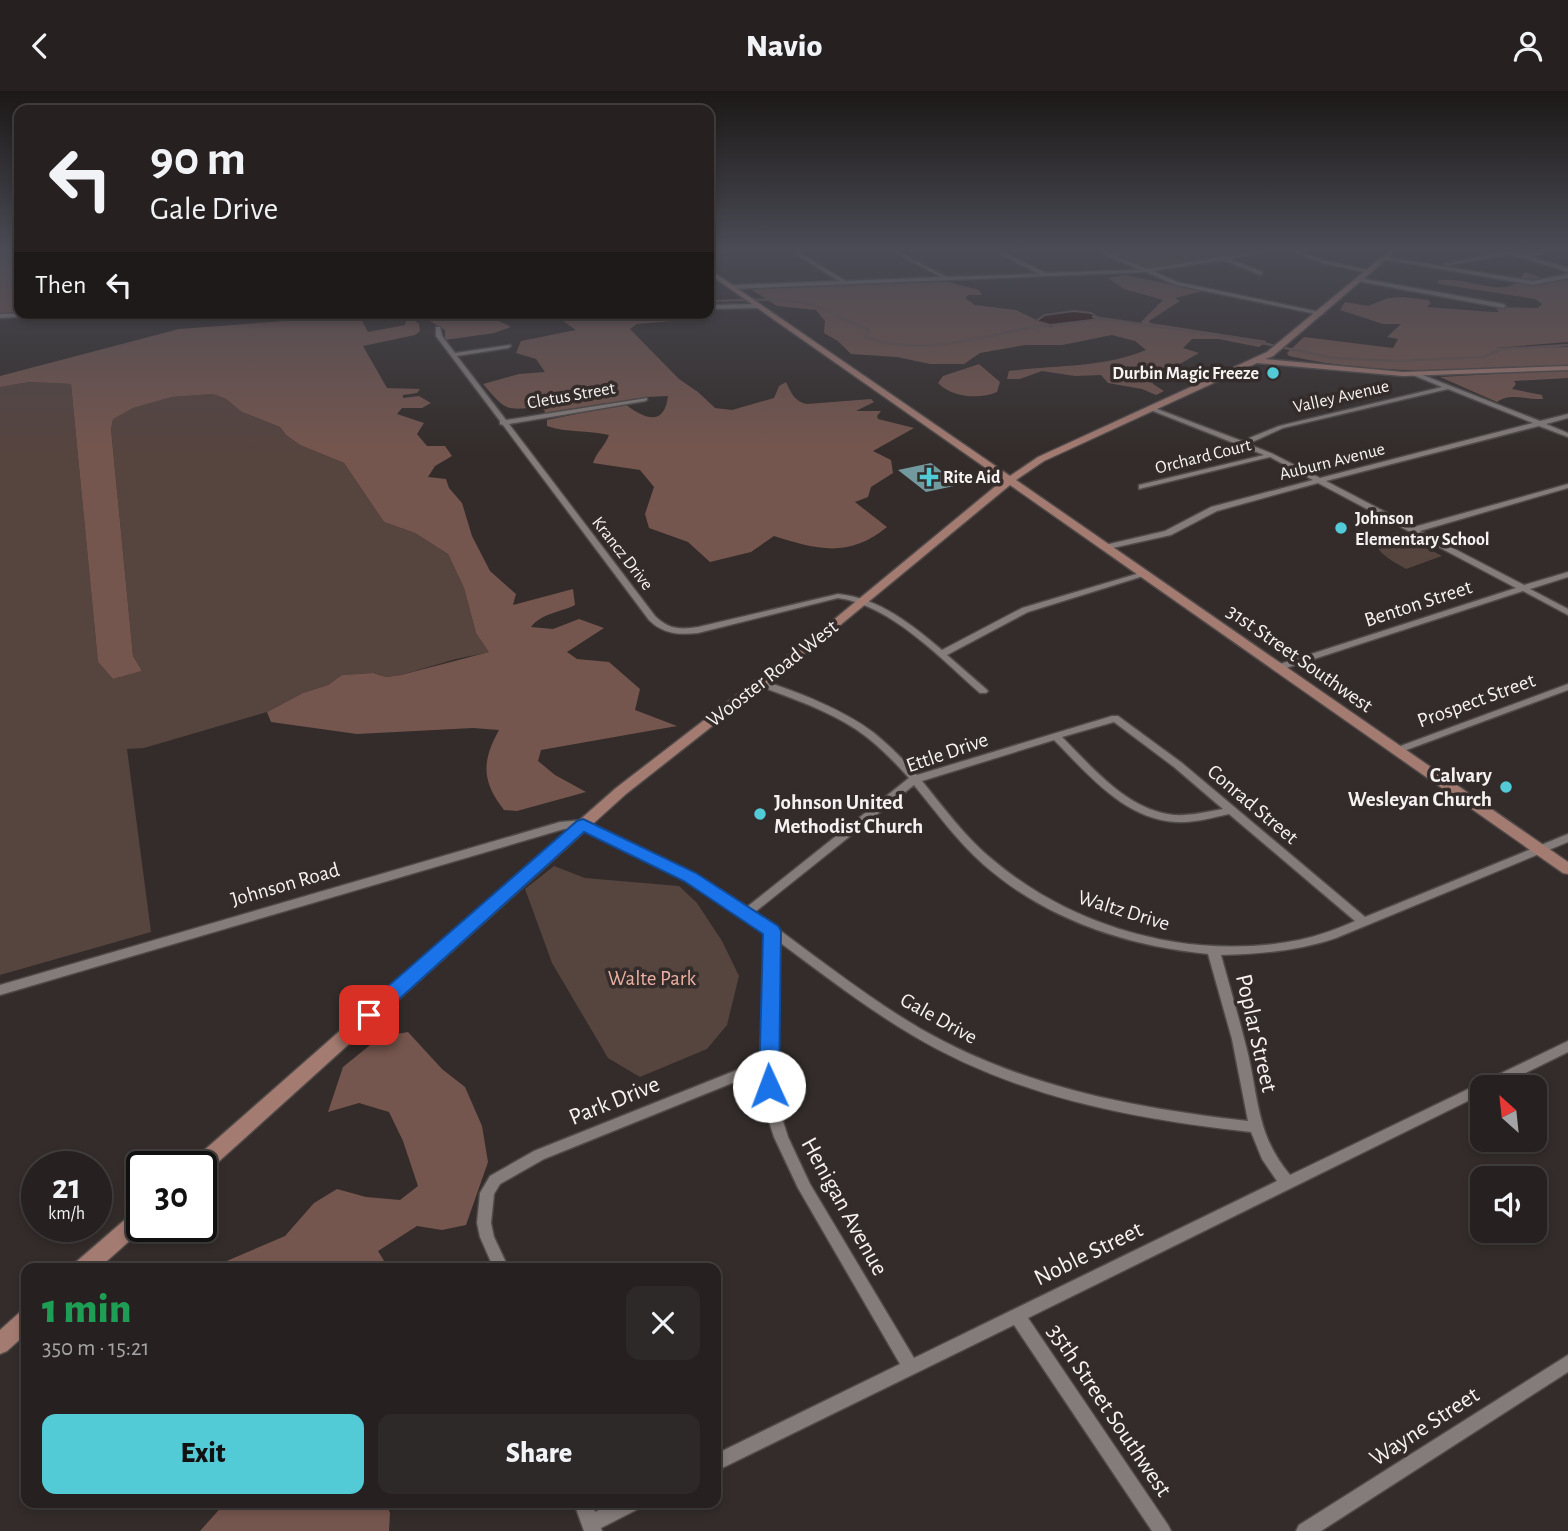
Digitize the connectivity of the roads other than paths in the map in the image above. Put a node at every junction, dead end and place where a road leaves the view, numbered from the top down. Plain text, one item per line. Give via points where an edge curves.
1 (775, 318) edge
2 (1315, 318) edge
3 (438, 328) dead end
4 (508, 346) dead end
5 (453, 355) junction
6 (1257, 360) junction
7 (1568, 368) edge
8 (1415, 375) junction
9 (1449, 387) junction
10 (645, 398) dead end
11 (1150, 408) junction
12 (1568, 416) edge
13 (502, 423) junction
14 (1540, 424) junction
15 (1568, 435) edge
16 (1243, 443) junction
17 (1271, 455) junction
18 (1010, 480) junction
19 (1320, 480) junction
20 (1568, 486) edge
21 (1142, 487) dead end
22 (1413, 530) junction
23 (1108, 547) junction
24 (1146, 574) junction
25 (1568, 574) edge
26 (1524, 588) junction
27 (864, 600) junction
28 (1568, 612) edge
29 (940, 655) junction
30 (1280, 667) junction
31 (760, 683) junction
32 (1568, 687) edge
33 (983, 691) dead end
34 (1115, 718) joint
35 (1055, 736) junction
36 (1398, 750) junction
37 (913, 780) junction
38 (1231, 810) junction
39 (583, 824) junction
40 (1568, 838) edge
41 (1541, 850) junction
42 (1568, 869) edge
43 (747, 913) junction
44 (1363, 922) junction
45 (772, 931) junction
46 (1213, 949) junction
47 (0, 989) edge
48 (1568, 1046) edge
49 (768, 1063) junction
50 (1508, 1075) edge
51 (1470, 1093) edge
52 (1254, 1127) junction
53 (217, 1151) edge
54 (1287, 1183) junction
55 (126, 1231) edge
56 (90, 1263) edge
57 (499, 1263) edge
58 (1017, 1316) junction
59 (21, 1325) edge
60 (0, 1344) edge
61 (1568, 1363) edge
62 (911, 1367) junction
63 (721, 1461) edge
64 (585, 1508) edge
65 (624, 1508) edge
66 (592, 1527) edge
67 (1162, 1531) edge
68 (1306, 1531) edge

1 - 18 main road, 31st Street Southwest
2 - 6 main road, Wooster Road West
3 - 5 street, Krancz Drive
4 - 5 street
5 - 13 street, Krancz Drive
6 - 8 main road
6 - 11 main road, Wooster Road West
7 - 8 main road
8 - 9 street
9 - 14 street
9 - 16 street, Valley Avenue via 1281,427
10 - 13 street, Cletus Street
11 - 16 street
11 - 18 main road, Wooster Road West via 1041,459
12 - 14 street, Auburn Avenue
13 - 27 street, Krancz Drive via 664,629 677,633 698,630 838,596
14 - 15 street
14 - 19 street, Auburn Avenue
16 - 17 street
17 - 19 street
17 - 21 street, Orchard Court
18 - 23 main road, 31st Street Southwest
18 - 27 main road, Wooster Road West
19 - 22 street
19 - 23 street, Auburn Avenue via 1220,507 1168,533
20 - 22 street
22 - 26 street
23 - 24 main road, 31st Street Southwest
24 - 29 street via 1025,610
24 - 30 main road, 31st Street Southwest
25 - 26 street, Benton Street
26 - 28 street
26 - 30 street, Benton Street
27 - 29 street
27 - 31 main road, Wooster Road West
29 - 33 street
30 - 36 main road, 31st Street Southwest
31 - 37 street, Waltz Drive via 863,729
31 - 39 main road, Wooster Road West
32 - 36 street, Prospect Street
34 - 35 street, Ettle Drive
34 - 38 street, Conrad Street
35 - 37 street, Ettle Drive
35 - 38 street via 1120,797 1149,814 1198,819
36 - 41 main road, 31st Street Southwest
37 - 43 street, Ettle Drive
37 - 46 street, Waltz Drive via 981,856 1035,897 1108,930
38 - 44 street, Conrad Street
39 - 43 street, Gale Drive via 690,877
39 - 47 street, Johnson Road via 564,825
39 - 53 main road, Wooster Road West
40 - 41 street, Waltz Drive
41 - 42 main road, 31st Street Southwest
41 - 44 street, Waltz Drive
43 - 45 street, Gale Drive
44 - 46 street, Waltz Drive via 1299,945
45 - 49 street, Henigan Avenue
45 - 52 street, Gale Drive via 897,1021 997,1072 1118,1109
46 - 52 street, Poplar Street via 1245,1069
48 - 50 street, Noble Street
49 - 57 street, Park Drive via 539,1155 495,1180 486,1193 484,1223
49 - 62 street, Henigan Avenue via 773,1112 786,1150
51 - 54 street, Noble Street
52 - 54 street via 1266,1156
54 - 58 street, Noble Street
55 - 56 main road
58 - 62 street, Noble Street
58 - 67 street, 35th Street Southwest
59 - 60 main road
61 - 68 street, Wayne Street
62 - 63 street, Noble Street
64 - 66 street
65 - 66 street

